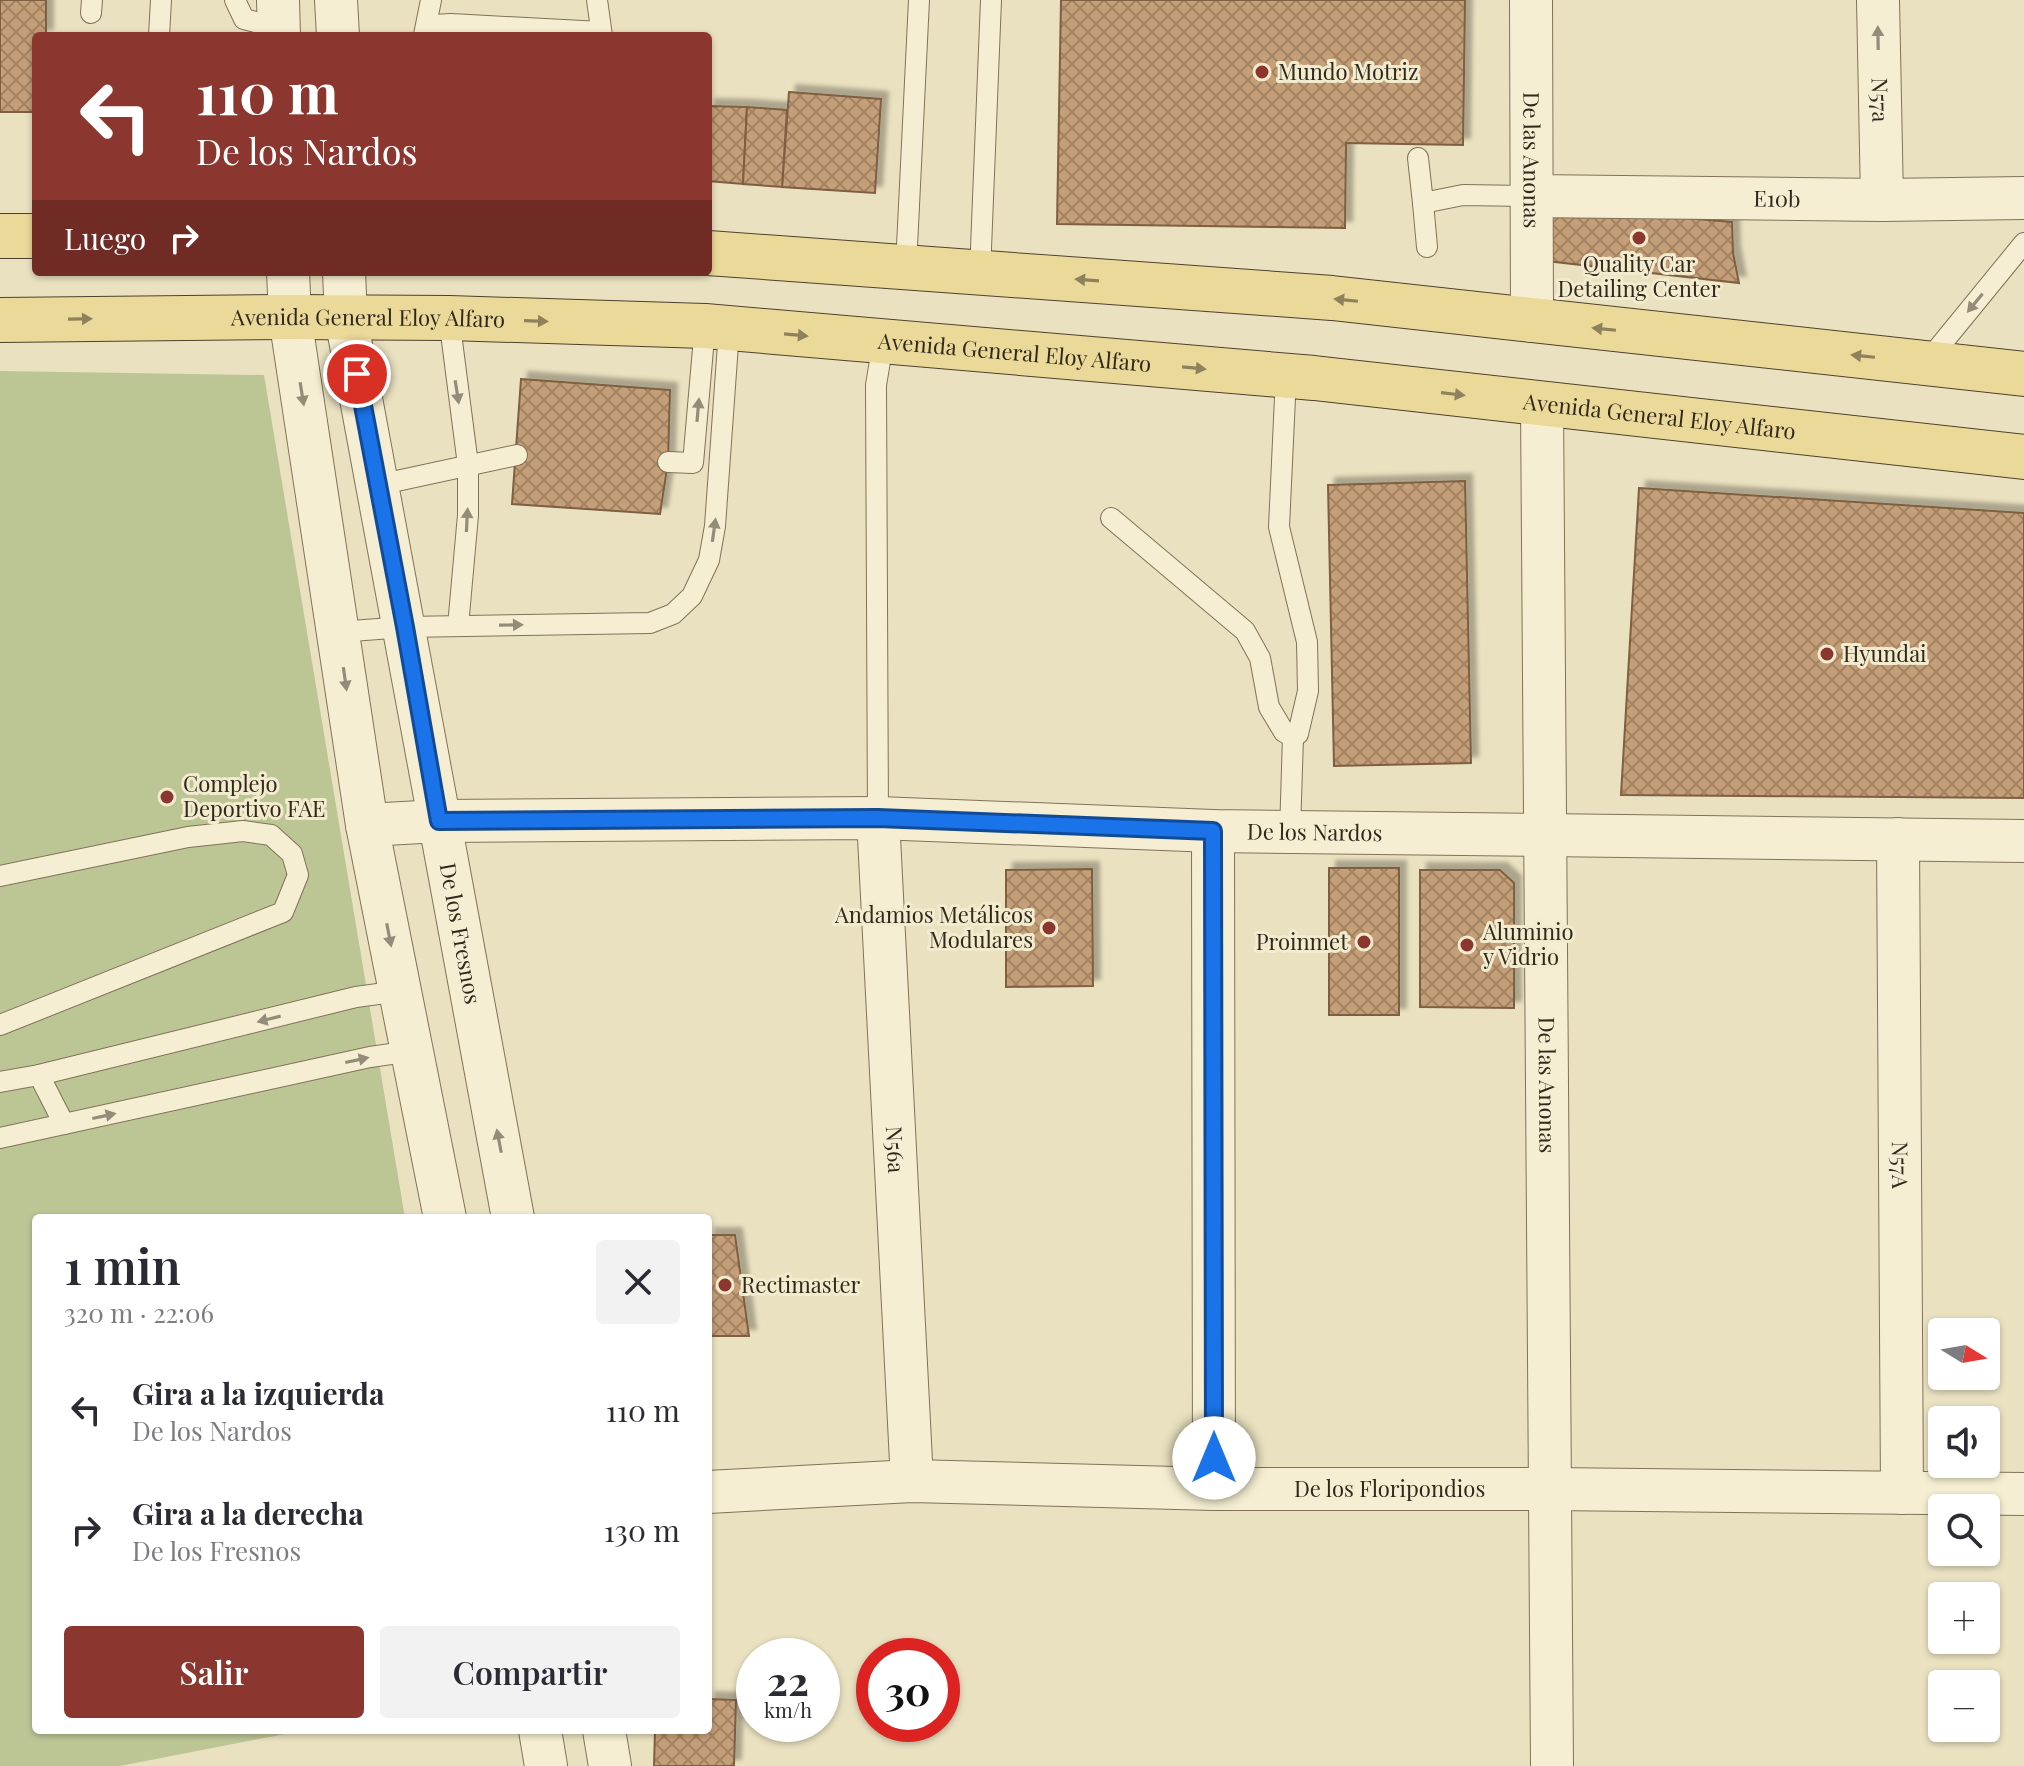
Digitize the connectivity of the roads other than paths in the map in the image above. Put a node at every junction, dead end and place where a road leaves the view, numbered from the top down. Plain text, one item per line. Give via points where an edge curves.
1 (161, 0) edge
2 (336, 0) edge
3 (431, 0) edge
4 (597, 0) edge
5 (919, 0) edge
6 (991, 0) edge
7 (1531, 0) edge
8 (1878, 0) edge
9 (159, 32) edge
10 (338, 32) edge
11 (426, 32) edge
12 (428, 32) edge
13 (572, 32) edge
14 (602, 32) edge
15 (1418, 158) dead end
16 (1531, 196) junction
17 (2024, 198) edge
18 (1882, 200) junction
19 (1423, 203) junction
20 (0, 236) edge
21 (32, 236) edge
22 (2024, 243) edge
23 (1427, 247) dead end
24 (712, 253) edge
25 (906, 267) junction
26 (980, 273) junction
27 (288, 276) edge
28 (344, 276) edge
29 (290, 317) junction
30 (346, 318) junction
31 (449, 318) junction
32 (0, 320) edge
33 (1532, 321) junction
34 (717, 328) junction
35 (883, 343) junction
36 (1926, 363) junction
37 (2024, 374) edge
38 (1286, 376) junction
39 (1542, 405) junction
40 (517, 455) dead end
41 (2024, 457) edge
42 (668, 462) dead end
43 (468, 465) junction
44 (378, 485) junction
45 (1111, 518) dead end
46 (458, 626) junction
47 (405, 627) junction
48 (338, 632) junction
49 (1293, 737) junction
50 (878, 818) junction
51 (439, 821) junction
52 (367, 825) junction
53 (1213, 831) junction
54 (1290, 832) junction
55 (1545, 836) junction
56 (1898, 839) junction
57 (2024, 841) edge
58 (0, 876) edge
59 (400, 991) junction
60 (0, 1025) edge
61 (412, 1051) junction
62 (39, 1075) junction
63 (0, 1082) edge
64 (64, 1124) junction
65 (0, 1138) edge
66 (444, 1214) edge
67 (512, 1214) edge
68 (912, 1481) junction
69 (1214, 1489) junction
70 (1550, 1489) junction
71 (712, 1492) edge
72 (1902, 1493) junction
73 (2024, 1494) edge
74 (541, 1734) edge
75 (605, 1734) edge
76 (546, 1766) edge
77 (610, 1766) edge
78 (1552, 1766) edge

1 - 9 lane
2 - 10 street
3 - 11 lane
4 - 14 lane
5 - 25 lane
6 - 26 lane
7 - 16 street, De las Anonas
18 -> 8 street, N57a
12 - 13 lane via 433,25 451,24
15 - 19 lane
16 - 18 street, E10b
16 - 19 lane via 1463,195
16 - 33 street, De las Anonas
17 - 18 street, E10b
19 - 23 lane
20 - 21 main road
22 -> 36 lane
24 - 25 main road
25 - 26 main road
33 -> 26 main road via 1332,298
27 - 29 street
28 - 30 street, De los Fresnos
29 - 30 main road, Avenida General Eloy Alfaro
32 -> 29 main road, Avenida General Eloy Alfaro
29 -> 48 street
30 - 31 main road, Avenida General Eloy Alfaro
30 - 44 street, De los Fresnos
31 -> 34 main road, Avenida General Eloy Alfaro
31 -> 43 lane
36 -> 33 main road
34 -> 35 main road, Avenida General Eloy Alfaro
42 -> 34 lane via 693,463
46 -> 34 lane via 650,623 673,614 692,596 709,560 715,526
35 -> 38 main road, Avenida General Eloy Alfaro
35 - 50 lane via 876,385
36 - 37 main road
38 -> 39 main road, Avenida General Eloy Alfaro
38 - 49 lane via 1279,527 1307,642 1308,667 1300,730
39 - 41 main road, Avenida General Eloy Alfaro
39 - 55 street, De las Anonas
40 - 43 lane
43 - 44 lane
46 -> 43 lane
44 - 47 street, De los Fresnos
45 - 49 lane via 1245,631 1260,658 1269,707
46 - 47 lane
47 - 48 lane
47 - 51 street, De los Fresnos
48 -> 52 street
49 - 54 lane
50 - 51 street, De los Nardos
50 - 53 street, De los Nardos
50 - 68 street, N56a
51 - 52 street, De los Nardos
67 -> 51 street, De los Fresnos
52 -> 59 street
53 - 54 street, De los Nardos
53 - 69 street
54 - 55 street, De los Nardos
55 - 56 street, De los Nardos
55 - 70 street, De las Anonas
56 - 57 street, De los Nardos
56 - 72 street, N57A
58 - 60 lane via 188,837 243,831 271,835 292,854 298,875 283,912
59 - 61 street
59 -> 62 lane via 356,997
64 -> 61 lane
61 - 66 street
62 - 63 lane
62 - 64 lane
64 - 65 lane
68 - 69 street, De los Floripondios
68 - 71 street, De los Floripondios
69 - 70 street, De los Floripondios
70 - 72 street, De los Floripondios
70 - 78 street, De las Anonas
72 - 73 street, De los Floripondios
74 - 76 street
75 - 77 street

